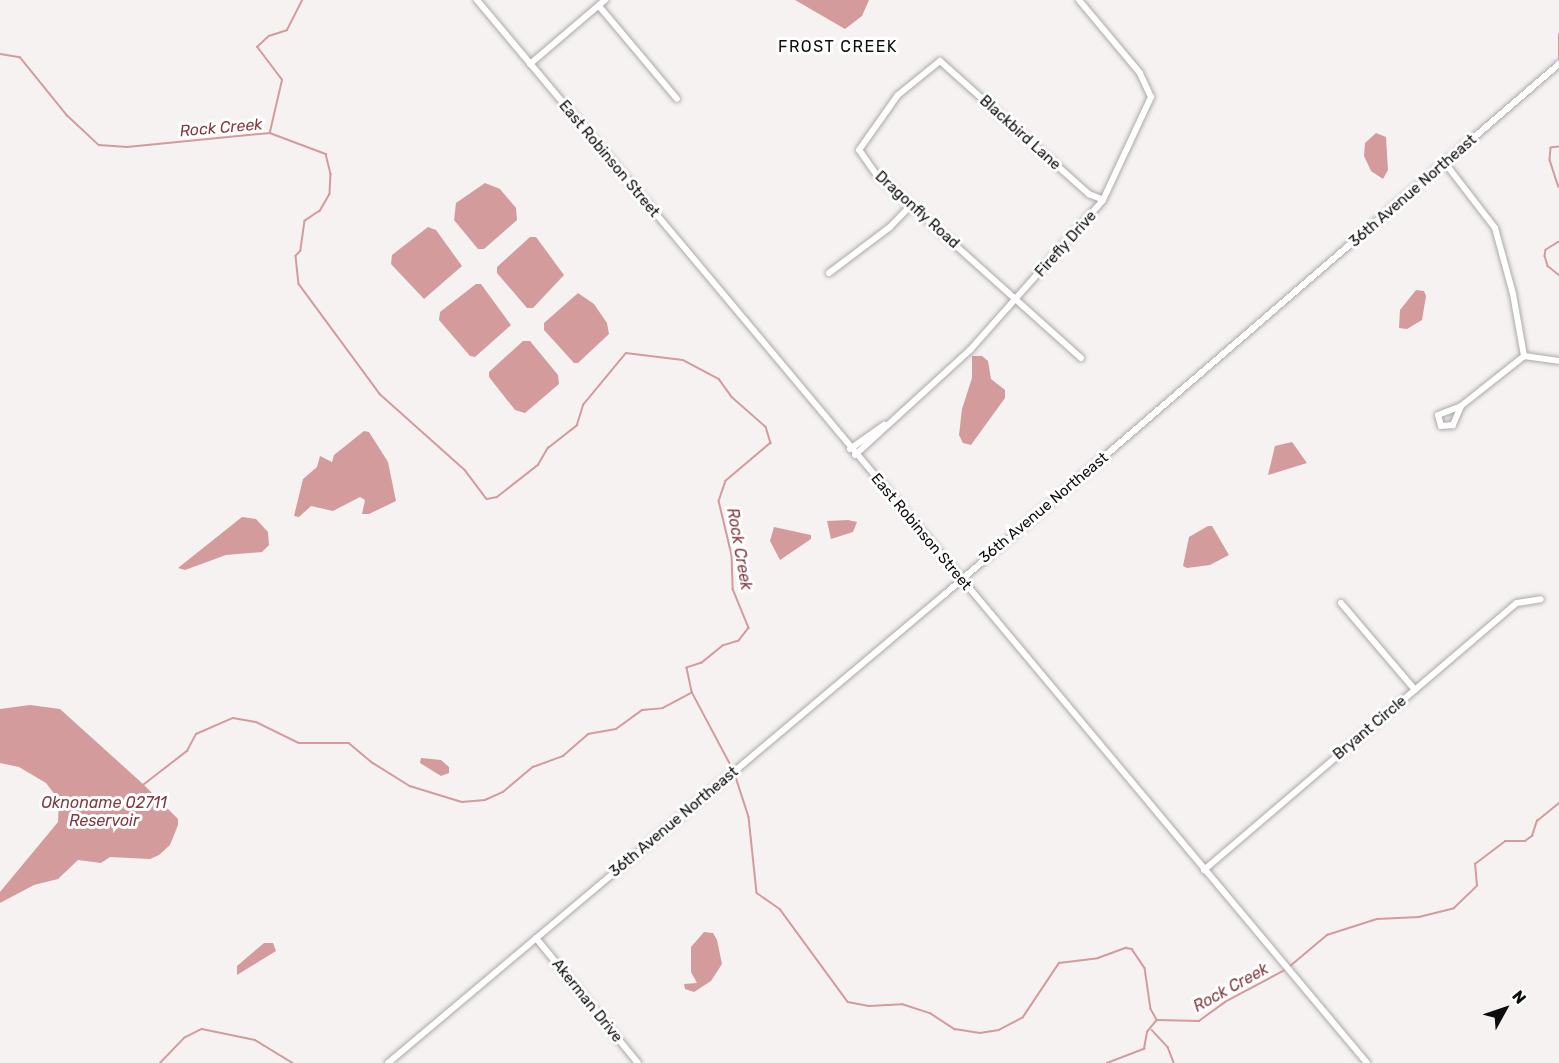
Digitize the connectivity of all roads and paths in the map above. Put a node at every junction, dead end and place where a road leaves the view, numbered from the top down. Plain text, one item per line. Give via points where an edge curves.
1 (477, 0) edge
2 (605, 0) edge
3 (1078, 0) edge
4 (599, 6) junction
5 (940, 61) joint
6 (530, 64) junction
7 (1559, 64) edge
8 (677, 99) dead end
9 (1445, 163) junction
10 (1103, 200) junction
11 (911, 205) junction
12 (829, 273) dead end
13 (1016, 300) junction
14 (1524, 356) junction
15 (1081, 358) dead end
16 (1558, 361) edge
17 (1461, 406) dead end
18 (884, 425) junction
19 (850, 448) junction
20 (855, 455) junction
21 (961, 580) junction
22 (1541, 600) dead end
23 (1341, 603) dead end
24 (1415, 690) junction
25 (1204, 870) junction
26 (536, 938) junction
27 (388, 1063) edge
28 (638, 1063) edge
29 (1367, 1063) edge

1 - 6 street, East Robinson Street
2 - 4 street
3 - 10 street, Firefly Drive via 1140,73 1150,97
4 - 6 street
4 - 8 street
5 - 10 street, Blackbird Lane via 1089,194
5 - 11 street, Dragonfly Road via 892,101 859,150 869,167
6 - 19 street, East Robinson Street
7 - 9 street, 36th Avenue Northeast
9 - 14 street via 1495,228
9 - 21 street, 36th Avenue Northeast
10 - 13 street, Firefly Drive
11 - 12 street via 890,227
11 - 13 street, Dragonfly Road
13 - 15 street, Dragonfly Road
13 - 18 street, Firefly Drive via 963,357
14 - 16 street
14 - 17 street
18 - 19 street, Firefly Drive
18 - 20 street, Firefly Drive
19 - 20 street, East Robinson Street
20 - 21 street, East Robinson Street
21 - 25 street, East Robinson Street
21 - 26 street, 36th Avenue Northeast
22 - 24 street, Bryant Circle via 1516,603
23 - 24 street
24 - 25 street, Bryant Circle
25 - 29 street, East Robinson Street
26 - 27 street, 36th Avenue Northeast
26 - 28 street, Akerman Drive

